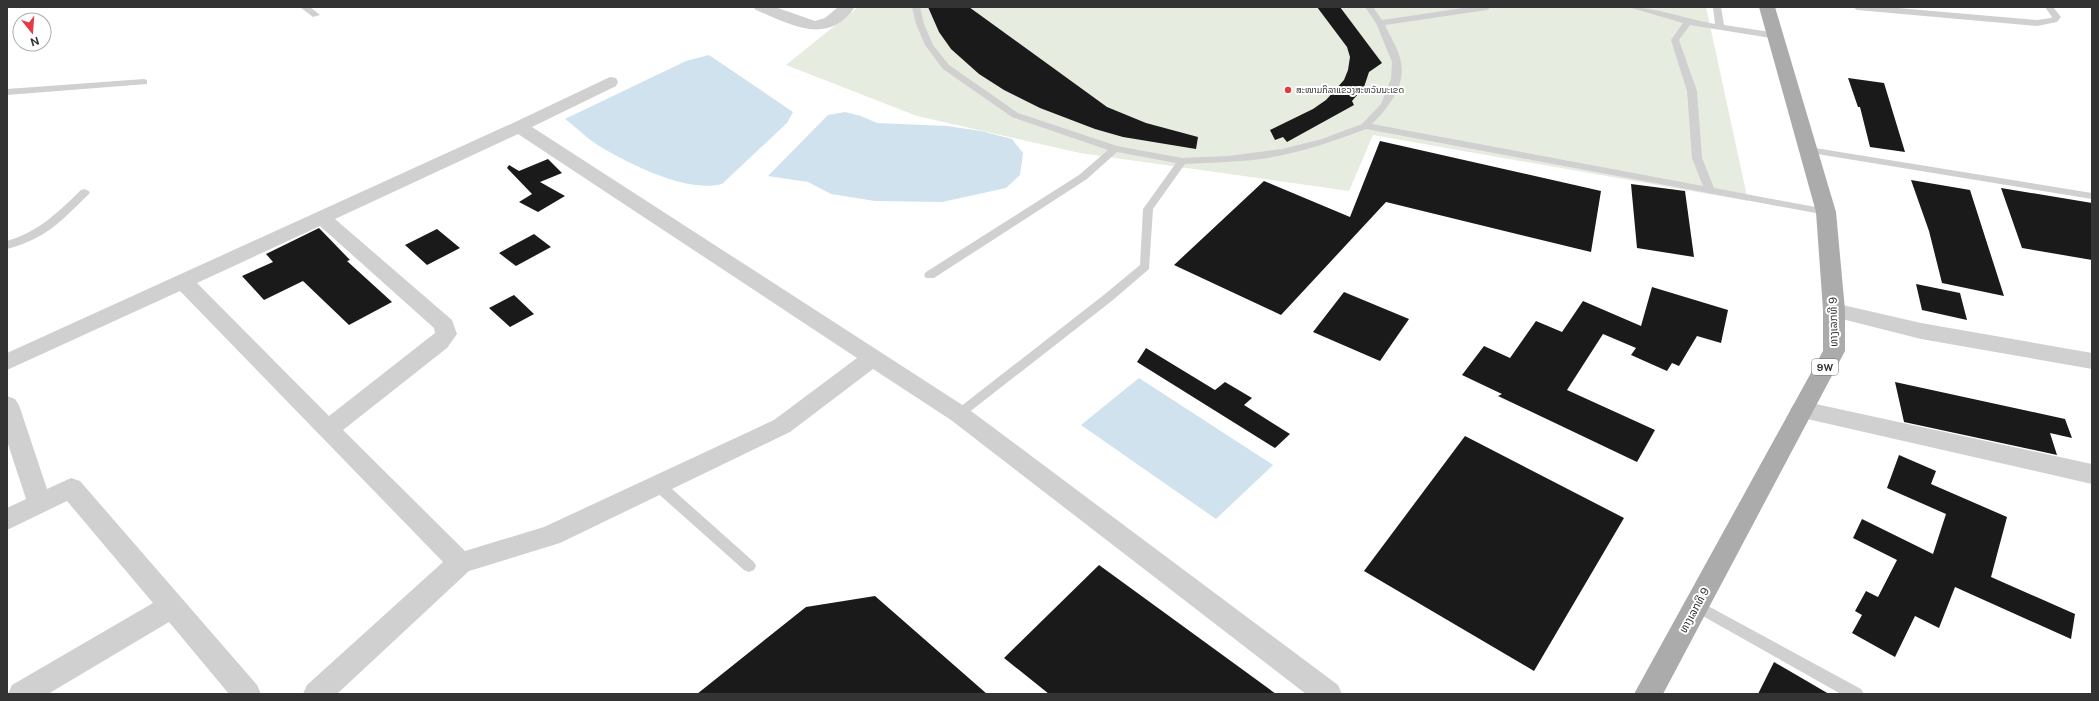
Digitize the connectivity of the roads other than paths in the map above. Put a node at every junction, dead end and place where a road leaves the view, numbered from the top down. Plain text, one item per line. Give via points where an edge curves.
1 (304, 7) edge
2 (761, 7) edge
3 (847, 7) edge
4 (916, 7) edge
5 (1369, 7) edge
6 (1487, 7) edge
7 (1632, 7) edge
8 (1717, 7) edge
9 (1767, 7) edge
10 (1857, 7) edge
11 (2049, 7) edge
12 (1911, 9) edge
13 (316, 15) dead end
14 (1688, 22) junction
15 (1380, 23) junction
16 (1720, 28) junction
17 (1777, 36) junction
18 (144, 82) dead end
19 (610, 82) dead end
20 (7, 92) edge
21 (1365, 126) junction
22 (519, 127) junction
23 (1115, 150) junction
24 (1809, 150) junction
25 (1182, 161) junction
26 (1710, 190) junction
27 (85, 192) dead end
28 (2092, 196) edge
29 (1826, 212) junction
30 (322, 218) junction
31 (7, 245) edge
32 (930, 275) dead end
33 (183, 282) junction
34 (1834, 310) junction
35 (872, 357) junction
36 (2092, 361) edge
37 (7, 362) edge
38 (7, 405) edge
39 (1802, 410) junction
40 (959, 414) junction
41 (328, 429) junction
42 (2092, 474) edge
43 (658, 485) junction
44 (40, 504) junction
45 (7, 520) edge
46 (460, 563) junction
47 (749, 566) dead end
48 (172, 606) junction
49 (1697, 606) junction
50 (22, 694) edge
51 (247, 694) edge
52 (317, 694) edge
53 (1328, 694) edge
54 (1648, 694) edge
55 (1856, 694) edge

1 - 13 lane
2 - 3 street via 817,27 834,19
4 - 23 lane via 929,45 946,67 1015,115
5 - 15 lane
6 - 15 lane
7 - 14 lane
8 - 16 lane
9 - 17 main road, ທາງເລກທີ 9 / 9W
10 - 12 lane
11 - 12 lane via 2057,17 2038,23
14 - 16 lane
14 - 26 lane via 1675,40 1692,91 1697,158
15 - 21 lane via 1397,62 1396,79 1385,105
16 - 17 lane
17 - 24 main road, ທາງເລກທີ 9 / 9W
18 - 20 lane
19 - 22 street
21 - 25 lane via 1325,141 1282,152 1228,159
21 - 26 lane
22 - 30 street
22 - 35 street
23 - 25 lane
23 - 32 lane via 1083,177
24 - 28 lane
24 - 29 main road, ທາງເລກທີ 9 / 9W
25 - 40 lane via 1148,209 1145,266
26 - 29 lane
27 - 31 lane via 30,238
29 - 34 main road, ທາງເລກທີ 9 / 9W
30 - 33 street
30 - 41 street via 444,325 446,334 439,343
33 - 37 street
33 - 41 street
34 - 36 street via 1921,331
34 - 39 main road, ທາງເລກທີ 9 / 9W via 1834,351
35 - 40 street
35 - 43 street via 782,426
38 - 44 street
39 - 42 street
39 - 49 main road, ທາງເລກທີ 9 / 9W
40 - 53 street
41 - 46 street
43 - 46 street via 551,536
43 - 47 lane
44 - 45 street
44 - 48 street via 70,488
46 - 52 street
48 - 50 street
48 - 51 street
49 - 54 main road, ທາງເລກທີ 9 / 9W
49 - 55 lane

